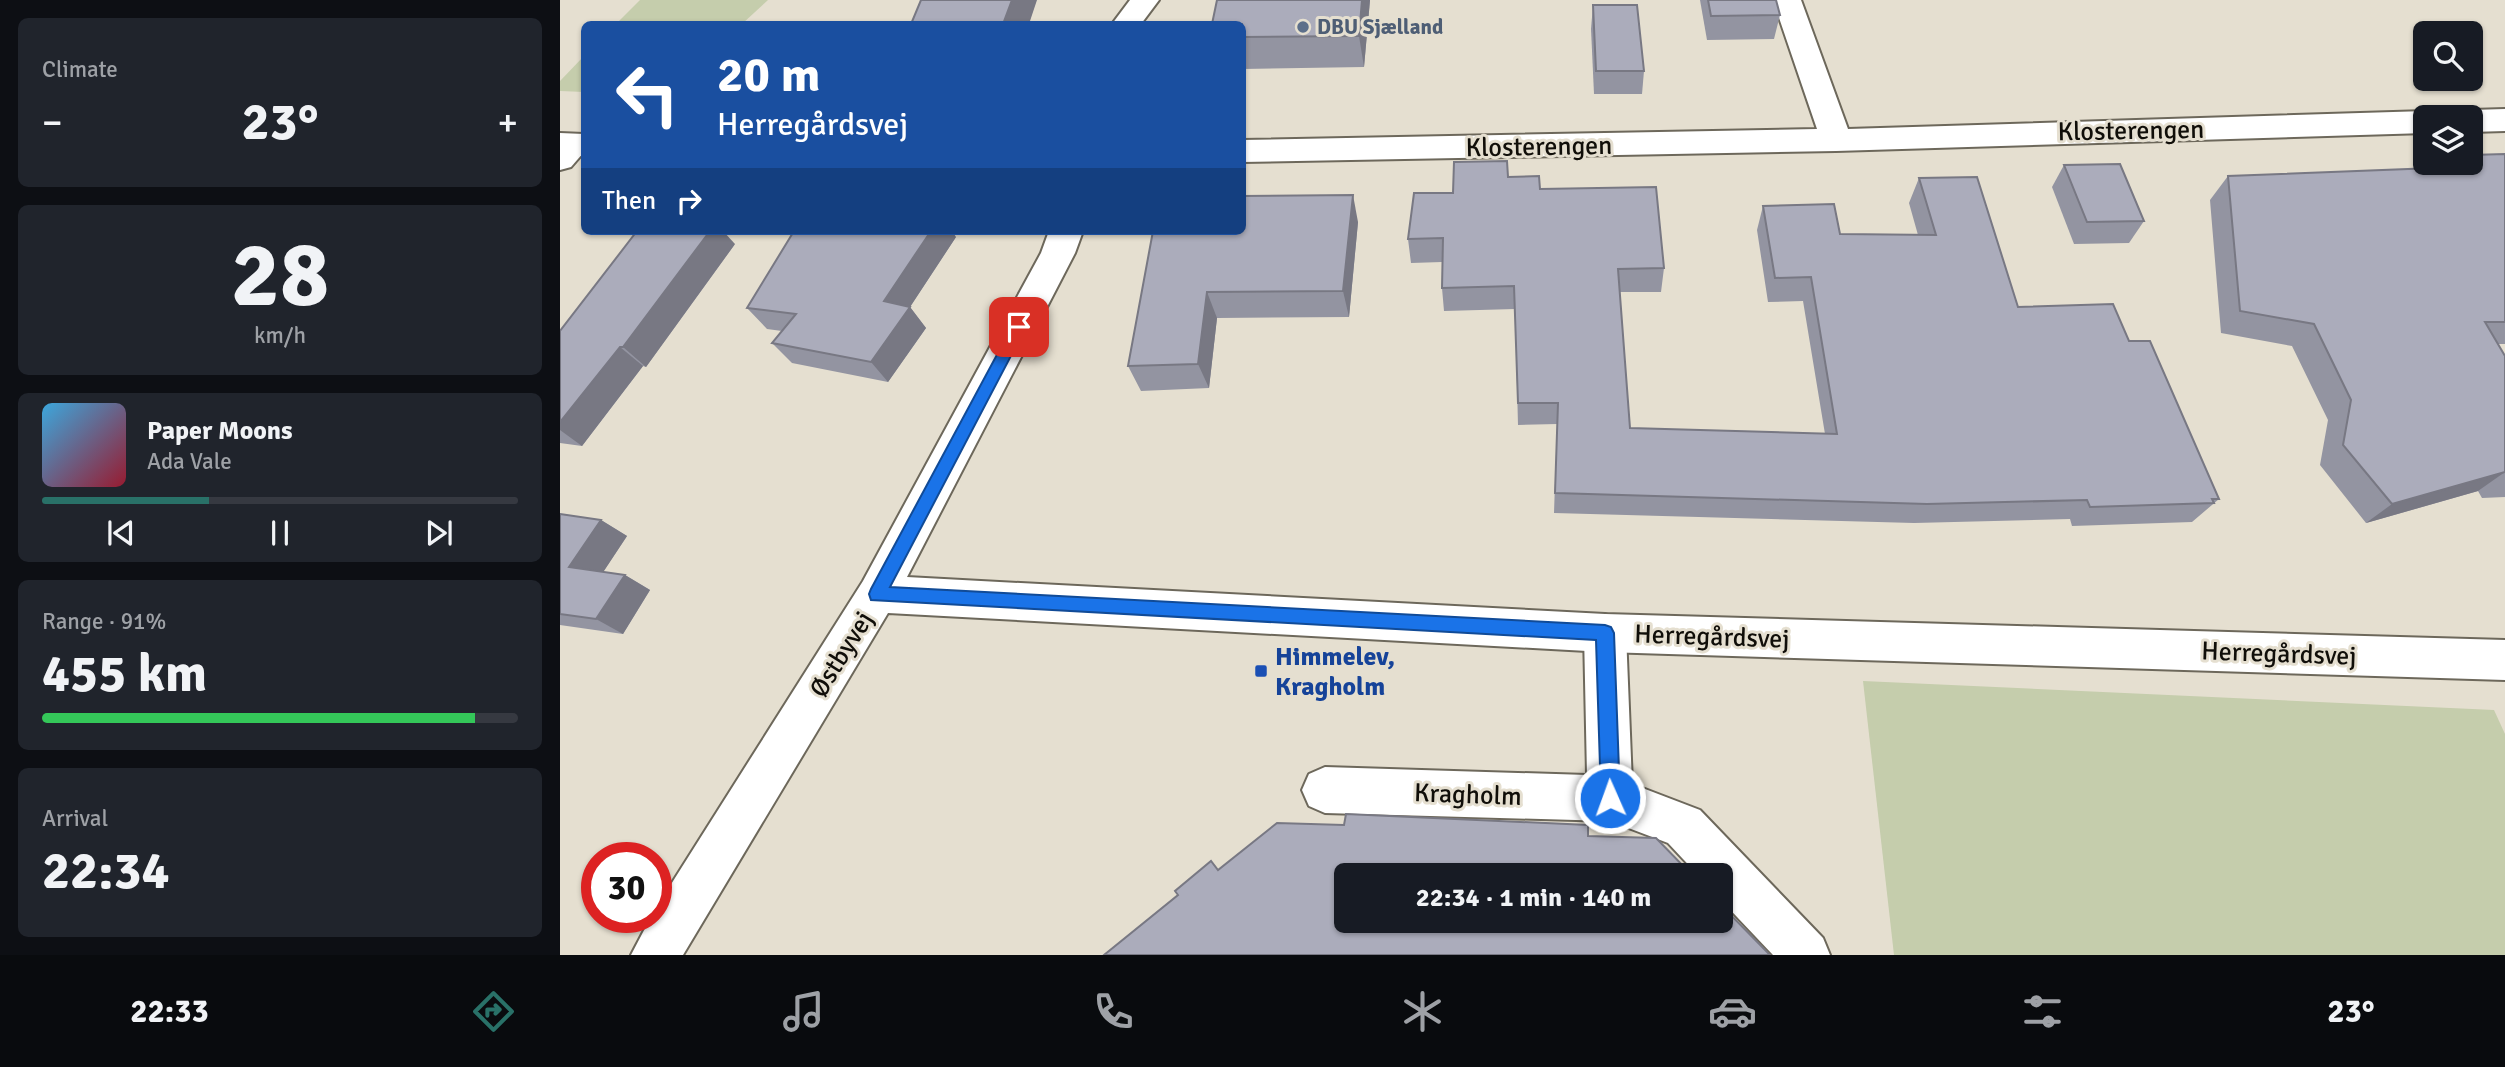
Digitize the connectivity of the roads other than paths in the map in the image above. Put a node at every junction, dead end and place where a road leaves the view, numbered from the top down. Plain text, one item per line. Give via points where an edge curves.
1 (1145, 0) edge
2 (1787, 0) edge
3 (1128, 21) edge
4 (2505, 120) edge
5 (2483, 121) edge
6 (2413, 122) edge
7 (1836, 140) junction
8 (1246, 151) edge
9 (1065, 235) edge
10 (877, 594) junction
11 (1605, 633) junction
12 (2505, 660) edge
13 (1325, 790) dead end
14 (1610, 798) junction
15 (655, 955) edge
16 (1806, 955) edge

1 - 3 street
2 - 7 street
4 - 5 street
6 - 7 street, Klosterengen
7 - 8 street, Klosterengen
9 - 10 street, Østbyvej
10 - 11 street, Herregårdsvej
10 - 15 street, Østbyvej
11 - 12 street, Herregårdsvej
11 - 14 street
13 - 14 street, Kragholm
14 - 16 street, Kragholm via 1684,826

